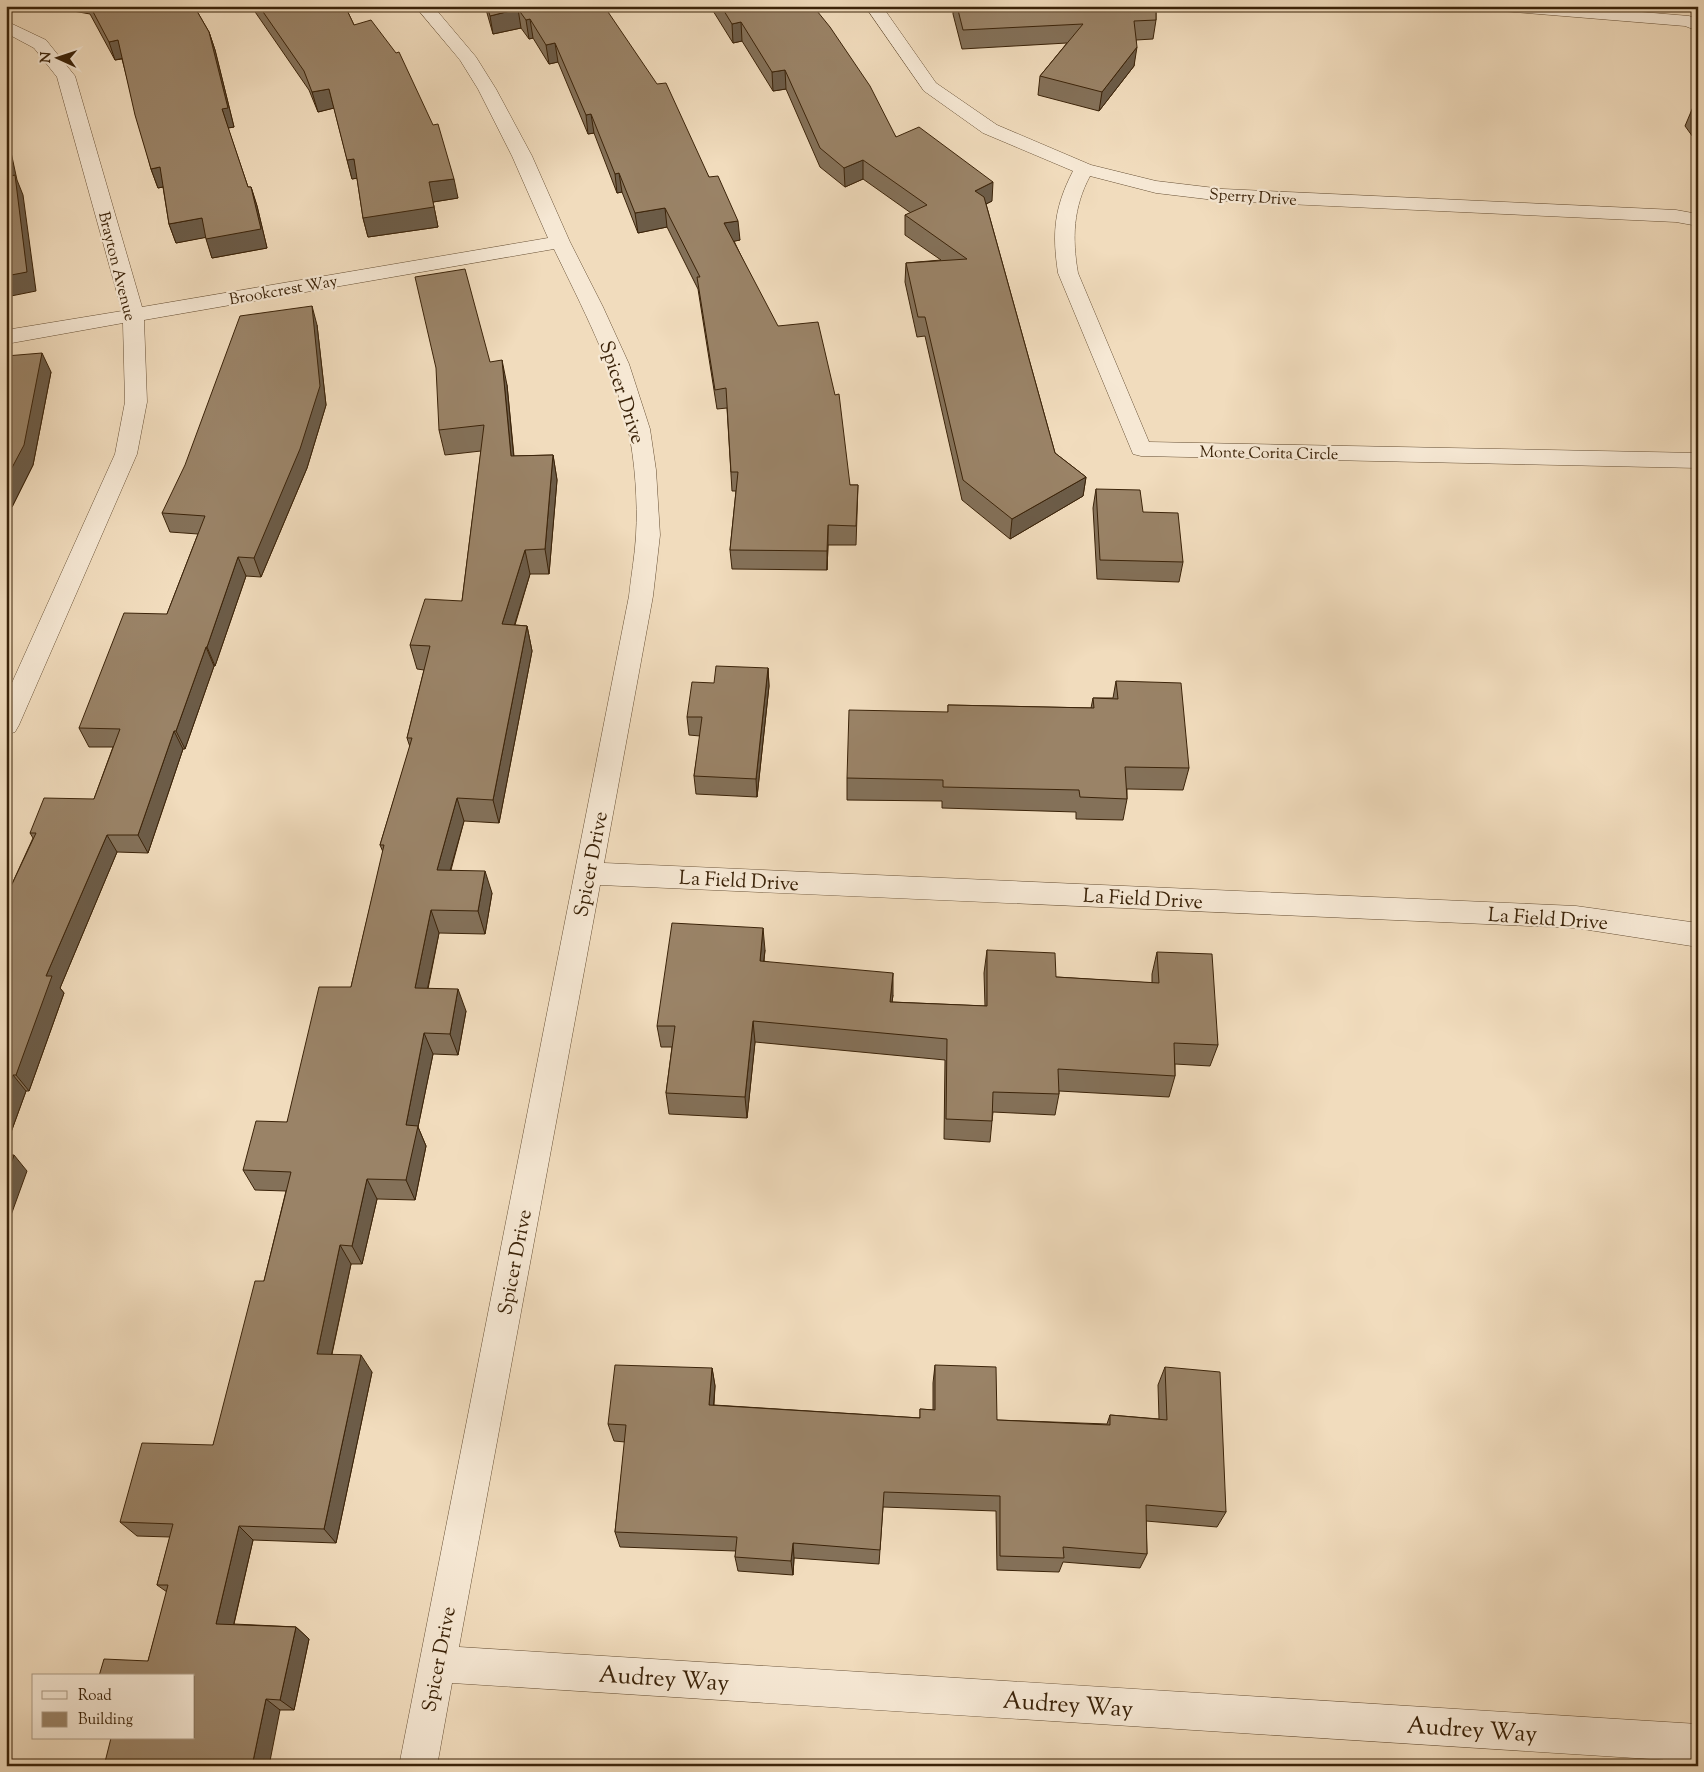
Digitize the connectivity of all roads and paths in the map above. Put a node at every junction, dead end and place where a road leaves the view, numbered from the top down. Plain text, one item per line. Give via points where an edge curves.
1 (423, 6) edge
2 (873, 6) edge
3 (1502, 6) edge
4 (6, 26) edge
5 (1698, 26) edge
6 (1084, 169) junction
7 (1698, 220) edge
8 (560, 242) junction
9 (133, 314) junction
10 (6, 337) edge
11 (1698, 461) edge
12 (6, 725) edge
13 (588, 873) junction
14 (1698, 935) edge
15 (438, 1664) junction
16 (1684, 1750) edge
17 (418, 1766) edge

1 - 8 street, Spicer Drive via 468,57 487,89 522,156
2 - 6 street, Sperry Drive via 930,88 990,130
3 - 5 street via 1689,21
4 - 9 street, Brayton Avenue via 40,44 66,76
6 - 7 street, Sperry Drive via 1156,187 1223,195 1676,216
6 - 11 street, Monte Corita Circle via 1071,192 1064,216 1062,243 1068,273 1141,449
8 - 9 street, Brookcrest Way
8 - 13 street, Spicer Drive via 618,364 639,429 645,470 648,535 641,596
9 - 10 street, Brookcrest Way
9 - 12 street, Brayton Avenue via 136,402 126,454
13 - 14 street, La Field Drive via 1576,917
13 - 15 street, Spicer Drive
15 - 16 street, Audrey Way
15 - 17 street, Spicer Drive

